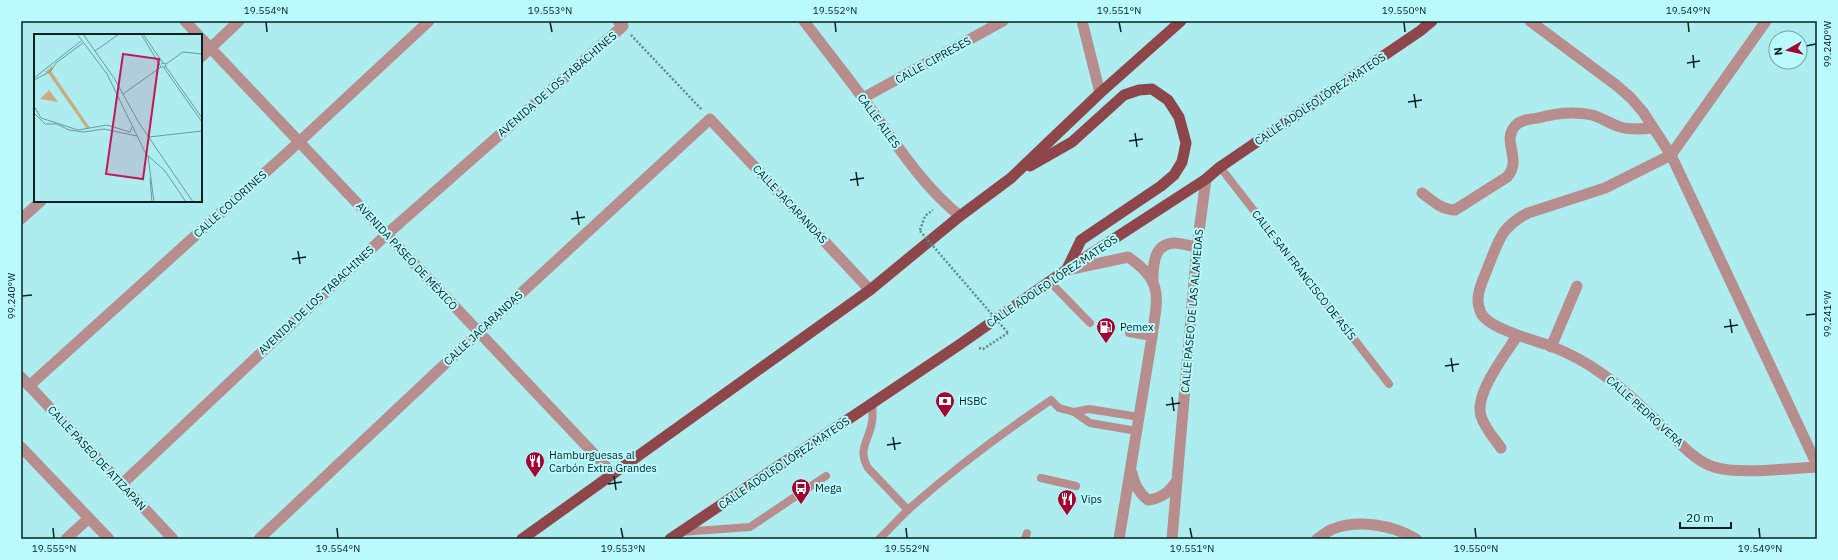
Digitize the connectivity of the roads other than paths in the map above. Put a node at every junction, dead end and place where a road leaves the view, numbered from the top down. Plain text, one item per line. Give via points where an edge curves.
1 (185, 21) edge
2 (238, 21) edge
3 (429, 21) edge
4 (804, 21) edge
5 (1003, 21) edge
6 (1082, 21) edge
7 (1181, 21) edge
8 (1432, 21) edge
9 (1530, 21) edge
10 (1766, 21) edge
11 (620, 23) edge
12 (197, 34) edge
13 (202, 39) edge
14 (211, 48) junction
15 (202, 56) edge
16 (1100, 93) junction
17 (863, 98) junction
18 (1653, 128) junction
19 (299, 142) junction
20 (1671, 155) junction
21 (1220, 167) junction
22 (1011, 178) junction
23 (1206, 179) junction
24 (1422, 192) dead end
25 (40, 202) edge
26 (960, 216) junction
27 (21, 219) edge
28 (387, 234) junction
29 (1197, 247) junction
30 (1066, 270) junction
31 (1153, 280) junction
32 (1050, 282) junction
33 (1577, 286) dead end
34 (870, 290) junction
35 (1090, 323) dead end
36 (479, 332) junction
37 (1129, 333) dead end
38 (1517, 336) junction
39 (1152, 337) junction
40 (1551, 347) junction
41 (21, 377) edge
42 (1389, 384) dead end
43 (29, 386) junction
44 (873, 403) junction
45 (1074, 412) junction
46 (1139, 417) junction
47 (1137, 431) junction
48 (21, 446) edge
49 (1502, 448) dead end
50 (1817, 466) edge
51 (1131, 468) junction
52 (613, 474) junction
53 (826, 476) dead end
54 (1041, 478) dead end
55 (1176, 482) junction
56 (122, 484) junction
57 (1076, 486) dead end
58 (908, 510) junction
59 (89, 518) junction
60 (681, 532) junction
61 (66, 539) edge
62 (109, 539) edge
63 (174, 539) edge
64 (259, 539) edge
65 (522, 539) edge
66 (670, 539) edge
67 (879, 539) edge
68 (1119, 539) edge
69 (1172, 539) edge
70 (1317, 539) edge
71 (1416, 539) edge

1 - 12 street
2 - 14 street
3 - 19 street, CALLE COLORINES
4 - 17 street, CALLE AILES
5 - 17 street, CALLE CIPRESES
6 - 16 street
7 - 16 main road
8 - 21 main road, CALLE ADOLFO LÓPEZ MATEOS
9 - 18 street via 1616,84 1631,98
10 - 20 street
11 - 28 street, AVENIDA DE LOS TABACHINES
13 - 14 street, AVENIDA PASEO DE MÉXICO
14 - 15 street
14 - 19 street, AVENIDA PASEO DE MÉXICO
16 - 22 main road
17 - 26 street, CALLE AILES via 920,178
18 - 20 street
18 - 24 street via 1638,130 1621,127 1592,115 1572,112 1550,114 1524,121 1516,125 1511,133 1514,166 1507,177 1455,210 1441,207
19 - 28 street, AVENIDA PASEO DE MÉXICO
19 - 43 street, CALLE COLORINES
20 - 38 street, CALLE PEDRO VERA via 1622,180 1528,213 1514,220 1504,230 1480,288 1478,300 1481,313 1490,322
20 - 50 street, CALLE PEDRO VERA
21 - 23 main road, CALLE ADOLFO LÓPEZ MATEOS
21 - 42 lane, CALLE SAN FRANCISCO DE ASÍS
22 - 26 main road
22 - 30 main road via 1072,142 1124,95 1152,89 1168,100 1179,117 1186,143 1182,162 1174,175 1081,240
23 - 29 street, CALLE PASEO DE LAS ALAMEDAS
23 - 30 main road, CALLE ADOLFO LÓPEZ MATEOS
25 - 27 street
26 - 34 main road
28 - 36 street, AVENIDA PASEO DE MÉXICO
28 - 56 street, AVENIDA DE LOS TABACHINES
29 - 31 street via 1175,243 1166,245 1158,251 1153,264
29 - 55 street, CALLE PASEO DE LAS ALAMEDAS
30 - 31 street via 1128,257 1141,266
30 - 32 main road, CALLE ADOLFO LÓPEZ MATEOS
31 - 39 street via 1156,304
32 - 35 lane
32 - 44 main road, CALLE ADOLFO LÓPEZ MATEOS
33 - 40 street
34 - 36 street, CALLE JACARANDAS via 710,119
34 - 52 main road
36 - 52 street, AVENIDA PASEO DE MÉXICO
36 - 64 street, CALLE JACARANDAS
37 - 39 lane
38 - 40 street, CALLE PEDRO VERA
38 - 49 street via 1484,390 1480,403 1486,428
39 - 46 street
40 - 50 street, CALLE PEDRO VERA via 1583,361 1600,372 1697,458 1714,467 1737,470
41 - 43 street, CALLE PASEO DE ATIZAPAN
43 - 56 street, CALLE PASEO DE ATIZAPAN
44 - 58 lane via 872,423 863,450 863,460
44 - 60 main road, CALLE ADOLFO LÓPEZ MATEOS
45 - 46 lane via 1089,409
45 - 47 lane via 1090,422
45 - 58 lane via 1059,408 1051,400 998,436
46 - 47 street
47 - 51 street
48 - 59 street
51 - 55 street via 1140,494 1148,500 1159,499 1168,494
51 - 68 street
52 - 65 main road
53 - 60 lane via 750,527
54 - 57 lane
55 - 69 street, CALLE PASEO DE LAS ALAMEDAS
56 - 63 street, CALLE PASEO DE ATIZAPAN
58 - 67 lane
59 - 61 street
59 - 62 street
60 - 66 main road, CALLE ADOLFO LÓPEZ MATEOS
70 - 71 street via 1332,529 1358,524 1387,527

